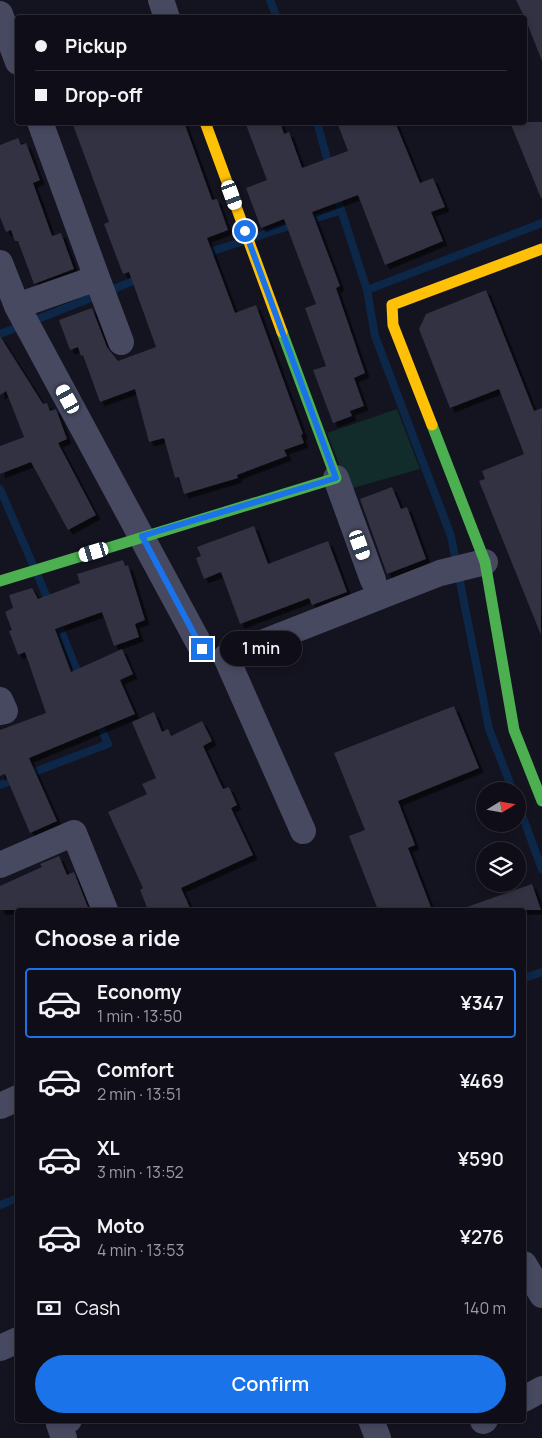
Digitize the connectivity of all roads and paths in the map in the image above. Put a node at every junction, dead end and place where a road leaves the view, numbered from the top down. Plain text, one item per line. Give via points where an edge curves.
1 (160, 0) edge
2 (0, 14) edge
3 (166, 15) edge
4 (15, 54) edge
5 (41, 125) edge
6 (206, 125) edge
7 (542, 249) edge
8 (0, 263) edge
9 (101, 288) junction
10 (23, 317) junction
11 (121, 342) dead end
12 (336, 478) junction
13 (142, 536) junction
14 (478, 564) junction
15 (373, 580) dead end
16 (0, 581) edge
17 (202, 649) dead end
18 (0, 700) edge
19 (0, 712) edge
20 (542, 801) edge
21 (303, 831) dead end
22 (0, 865) edge
23 (104, 908) edge
24 (15, 1099) edge
25 (0, 1106) edge
26 (15, 1341) edge
27 (0, 1348) edge
28 (542, 1390) edge
29 (526, 1398) edge
30 (62, 1423) edge
31 (372, 1423) edge
32 (64, 1438) edge
33 (378, 1438) edge

1 - 3 street
2 - 4 street
5 - 9 street
6 - 12 street
7 - 14 street via 392,305 393,326
8 - 10 street
9 - 10 street
9 - 11 street
10 - 13 street
12 - 13 street
12 - 15 street
13 - 16 street
13 - 17 street
14 - 20 street via 514,730
14 - 21 street via 440,572 226,657
18 - 19 street via 4,711
22 - 23 street via 74,832
24 - 25 street
26 - 27 street
28 - 29 street
30 - 32 street via 59,1424
31 - 33 street

